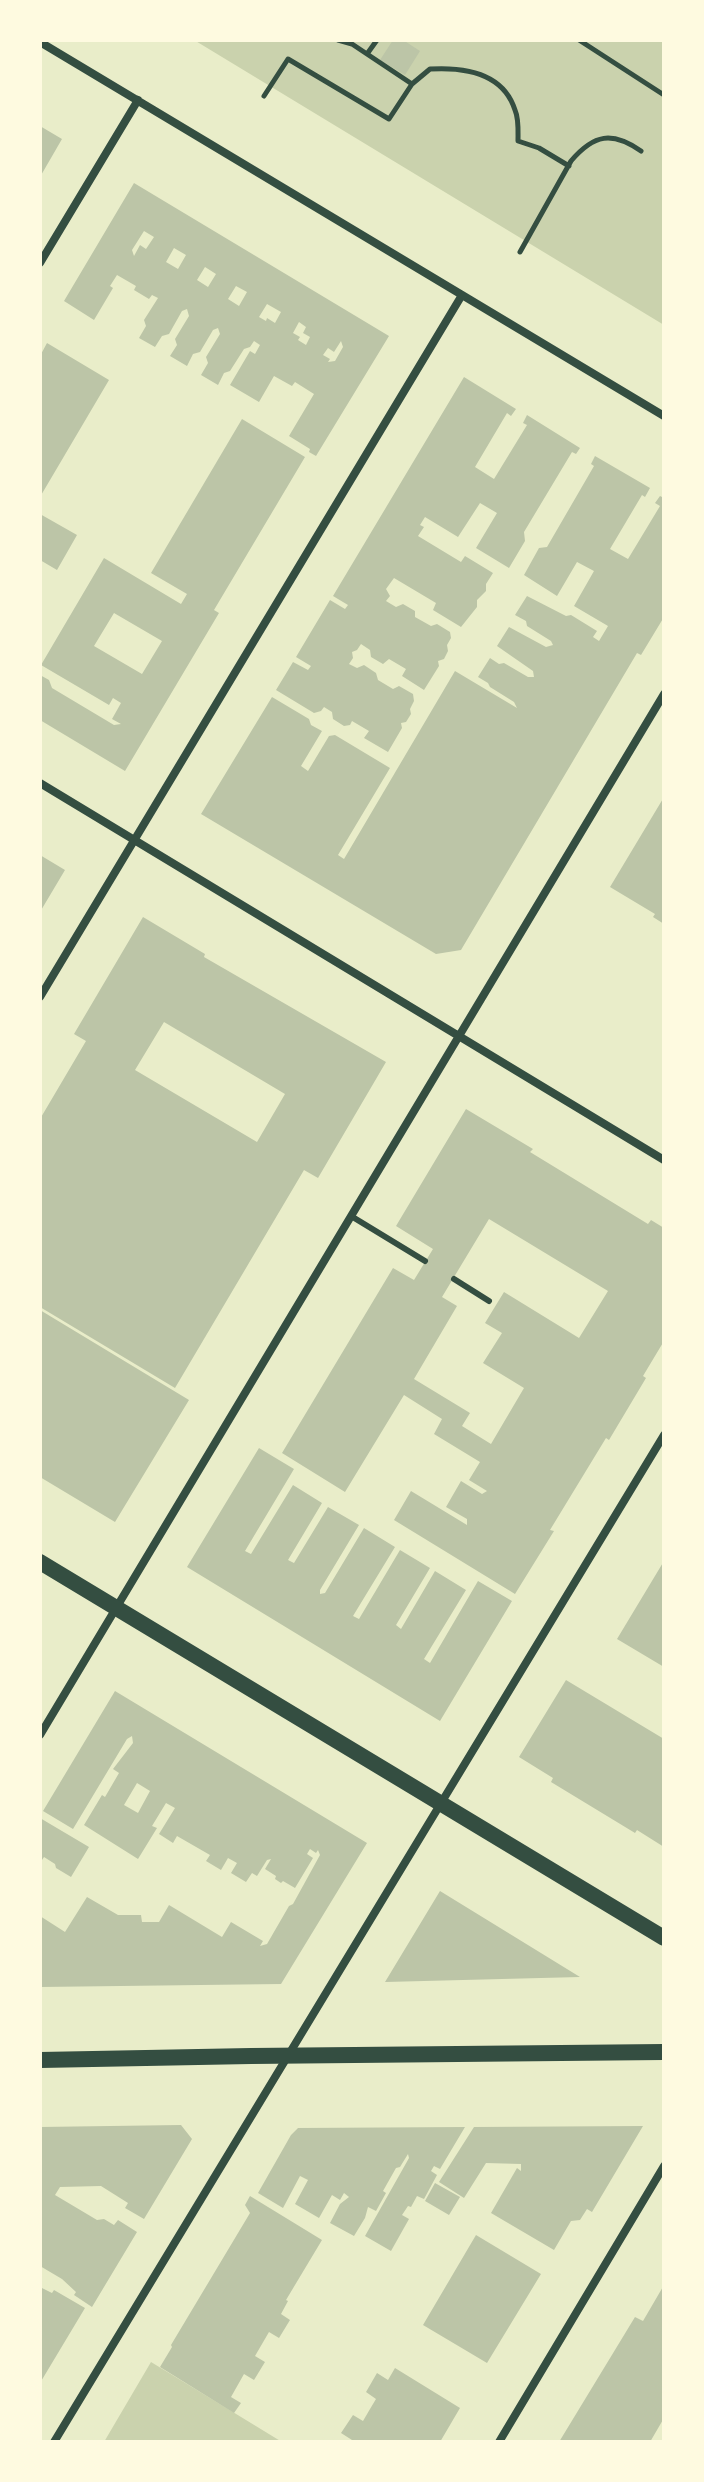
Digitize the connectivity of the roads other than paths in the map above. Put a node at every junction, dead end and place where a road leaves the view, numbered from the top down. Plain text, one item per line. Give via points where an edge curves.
1 (40, 42) edge
2 (138, 100) junction
3 (40, 263) edge
4 (462, 295) junction
5 (664, 416) edge
6 (664, 694) edge
7 (40, 783) edge
8 (133, 840) junction
9 (40, 997) edge
10 (459, 1036) junction
11 (664, 1160) edge
12 (351, 1216) junction
13 (425, 1261) dead end
14 (454, 1279) dead end
15 (489, 1301) dead end
16 (664, 1435) edge
17 (40, 1562) edge
18 (115, 1607) junction
19 (40, 1735) edge
20 (441, 1803) junction
21 (664, 1938) edge
22 (664, 2052) edge
23 (288, 2055) junction
24 (40, 2060) edge
25 (664, 2166) edge
26 (54, 2442) edge
27 (499, 2442) edge

1 - 2 street
2 - 3 street
2 - 4 street
4 - 5 street
4 - 8 street
6 - 10 street
7 - 8 street
8 - 9 street
8 - 10 street
10 - 11 street
10 - 12 street
12 - 13 lane
12 - 18 street
14 - 15 lane
16 - 20 street
17 - 18 main road
18 - 19 street
18 - 20 main road
20 - 21 main road
20 - 23 street
22 - 23 main road
23 - 24 main road
23 - 26 street
25 - 27 street

